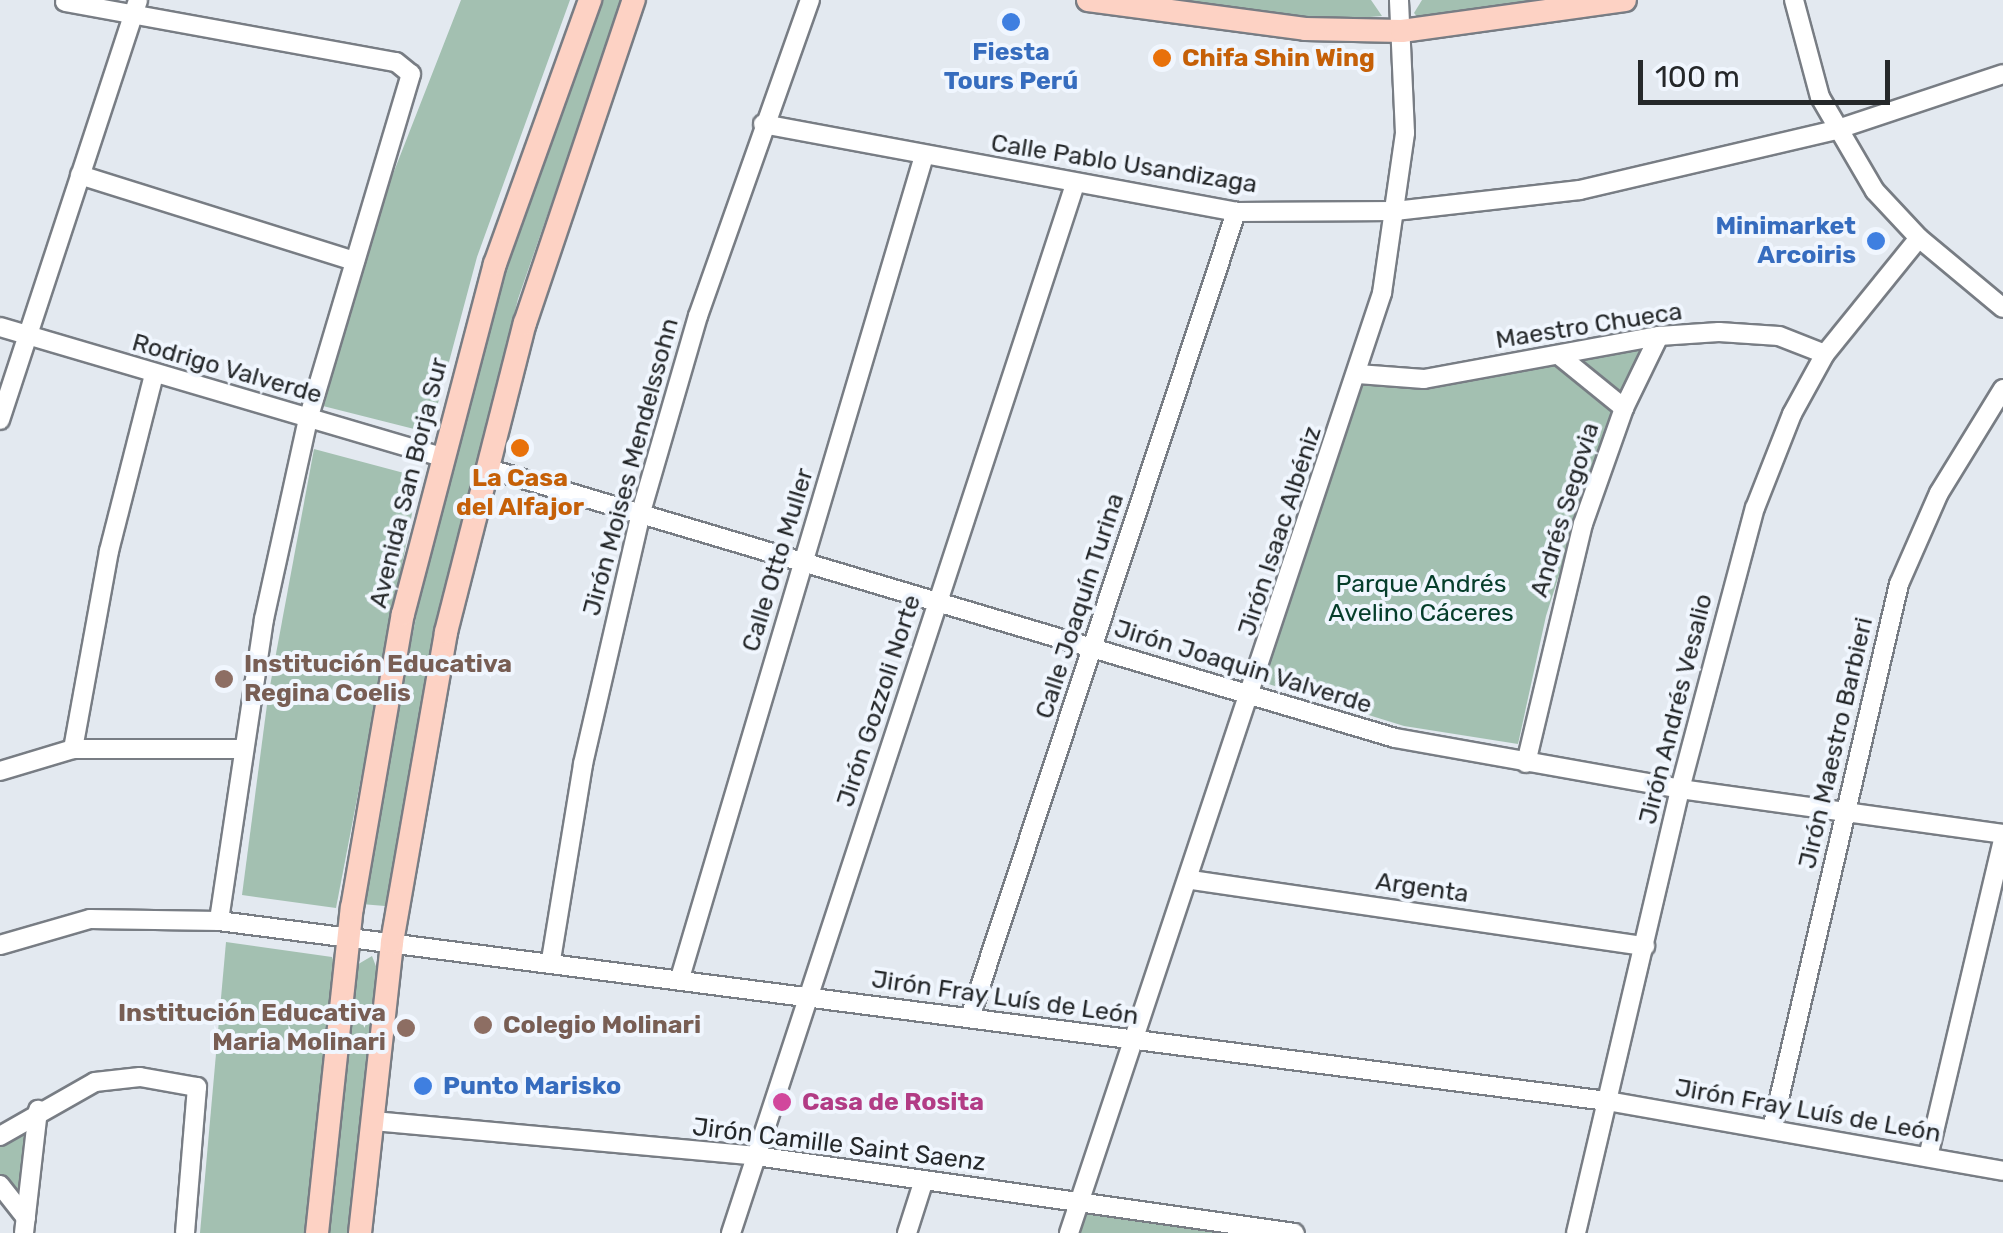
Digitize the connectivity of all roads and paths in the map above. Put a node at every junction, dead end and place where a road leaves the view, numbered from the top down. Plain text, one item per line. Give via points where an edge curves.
1 (590, 0) edge
2 (634, 0) edge
3 (810, 0) edge
4 (1088, 0) edge
5 (1400, 0) edge
6 (1626, 0) edge
7 (1794, 0) edge
8 (65, 2) edge
9 (1129, 4) edge
10 (136, 7) edge
11 (1402, 31) junction
12 (1995, 76) edge
13 (2003, 92) edge
14 (763, 124) junction
15 (1835, 130) junction
16 (924, 156) junction
17 (80, 175) junction
18 (1074, 184) junction
19 (1395, 211) junction
20 (1236, 212) junction
21 (1918, 238) junction
22 (356, 261) junction
23 (2003, 308) edge
24 (0, 327) edge
25 (26, 336) junction
26 (1659, 336) junction
27 (1826, 354) junction
28 (1562, 356) junction
29 (1358, 374) junction
30 (154, 375) junction
31 (2003, 389) edge
32 (1624, 408) junction
33 (308, 418) junction
34 (0, 420) edge
35 (441, 456) junction
36 (486, 468) junction
37 (641, 512) junction
38 (803, 562) junction
39 (937, 602) junction
40 (1092, 648) junction
41 (1251, 700) junction
42 (73, 748) junction
43 (243, 750) junction
44 (1526, 763) junction
45 (0, 771) edge
46 (1680, 790) junction
47 (1844, 814) junction
48 (2003, 837) edge
49 (1191, 880) junction
50 (218, 921) junction
51 (348, 938) junction
52 (392, 942) junction
53 (0, 945) edge
54 (1645, 946) junction
55 (551, 960) junction
56 (680, 978) junction
57 (808, 995) junction
58 (970, 1017) junction
59 (1134, 1043) junction
60 (1607, 1101) junction
61 (38, 1110) junction
62 (374, 1121) junction
63 (1772, 1129) junction
64 (0, 1136) edge
65 (756, 1156) junction
66 (1928, 1157) junction
67 (2003, 1171) edge
68 (923, 1183) junction
69 (0, 1184) edge
70 (1080, 1200) junction
71 (25, 1226) edge
72 (185, 1233) edge
73 (317, 1233) edge
74 (360, 1233) edge
75 (730, 1233) edge
76 (907, 1233) edge
77 (1069, 1233) edge
78 (1295, 1233) edge
79 (1576, 1233) edge

1 - 35 main road, Avenida San Borja Sur via 495,264
2 - 36 main road via 574,165
3 - 14 street, Jirón Moises Mendelssohn
4 - 9 main road
5 - 11 street, Jirón Isaac Albéniz
6 - 11 main road
7 - 15 street
8 - 10 street
9 - 11 main road via 1305,30
10 - 17 street
10 - 22 street via 409,69 412,81
11 - 19 street, Jirón Isaac Albéniz via 1405,133
12 - 13 street
12 - 15 street, Calle Pablo Usandizaga
14 - 16 street, Calle Pablo Usandizaga
14 - 37 street, Jirón Moises Mendelssohn
15 - 19 street, Calle Pablo Usandizaga via 1580,190
15 - 21 street
16 - 18 street, Calle Pablo Usandizaga
16 - 38 street, Calle Otto Muller
17 - 22 street
17 - 25 street
18 - 20 street, Calle Pablo Usandizaga
18 - 39 street, Jirón Gozzoli Norte
19 - 20 street, Calle Pablo Usandizaga
19 - 29 street, Jirón Isaac Albéniz via 1382,294
20 - 40 street, Calle Joaquín Turina
21 - 23 street
21 - 27 street, Jirón Andrés Vesalio
22 - 33 street
24 - 25 street, Rodrigo Valverde
25 - 30 street, Rodrigo Valverde
25 - 34 street
26 - 27 street, Maestro Chueca via 1747,333
26 - 28 street, Maestro Chueca
26 - 32 street, Andrés Segovia
27 - 46 street, Jirón Andrés Vesalio via 1792,414 1755,508
28 - 29 street, Maestro Chueca via 1424,379
28 - 32 street
29 - 41 street, Jirón Isaac Albéniz
30 - 33 street, Rodrigo Valverde
30 - 42 street via 110,551
31 - 47 street, Jirón Maestro Barbieri via 1939,493 1899,584
32 - 44 street, Andrés Segovia via 1583,524
33 - 35 street, Rodrigo Valverde
33 - 43 street
35 - 51 main road, Avenida San Borja Sur via 383,709
36 - 37 street, Jirón Joaquin Valverde
36 - 52 main road via 446,632
37 - 38 street, Jirón Joaquin Valverde
37 - 55 street, Jirón Moises Mendelssohn via 583,764
38 - 39 street, Jirón Joaquin Valverde
38 - 56 street, Calle Otto Muller
39 - 40 street, Jirón Joaquin Valverde
39 - 57 street, Jirón Gozzoli Norte
40 - 41 street, Jirón Joaquin Valverde
40 - 58 street, Calle Joaquín Turina
41 - 44 street, Jirón Joaquin Valverde
41 - 49 street, Jirón Isaac Albéniz
42 - 43 street
42 - 45 street
43 - 50 street
44 - 46 street, Jirón Joaquin Valverde
46 - 47 street, Jirón Joaquin Valverde
46 - 54 street, Jirón Andrés Vesalio
47 - 48 street, Jirón Joaquin Valverde
47 - 63 street, Jirón Maestro Barbieri
48 - 66 street
49 - 54 street, Argenta
49 - 59 street, Jirón Isaac Albéniz
50 - 51 street, Jirón Fray Luís de León
50 - 53 street, Jirón Fray Luís de León via 90,919
51 - 52 street, Jirón Fray Luís de León
51 - 73 main road, Avenida San Borja Sur
52 - 55 street, Jirón Fray Luís de León
52 - 62 main road
54 - 60 street, Jirón Andrés Vesalio
55 - 56 street, Jirón Fray Luís de León
56 - 57 street, Jirón Fray Luís de León
57 - 58 street, Jirón Fray Luís de León
57 - 65 street, Jirón Gozzoli Norte
58 - 59 street, Jirón Fray Luís de León
59 - 60 street, Jirón Fray Luís de León
59 - 70 street, Jirón Isaac Albéniz
60 - 63 street, Jirón Fray Luís de León
60 - 79 street, Jirón Andrés Vesalio
61 - 64 street
61 - 71 street
61 - 72 street via 95,1082 140,1077 197,1086
62 - 65 street, Jirón Camille Saint Saenz
62 - 74 main road
63 - 66 street, Jirón Fray Luís de León
65 - 68 street, Jirón Camille Saint Saenz
65 - 75 street, Jirón Gozzoli Norte
66 - 67 street, Jirón Fray Luís de León
68 - 70 street, Jirón Camille Saint Saenz
68 - 76 street
69 - 71 street
70 - 77 street, Jirón Isaac Albéniz
70 - 78 street, Jirón Camille Saint Saenz

